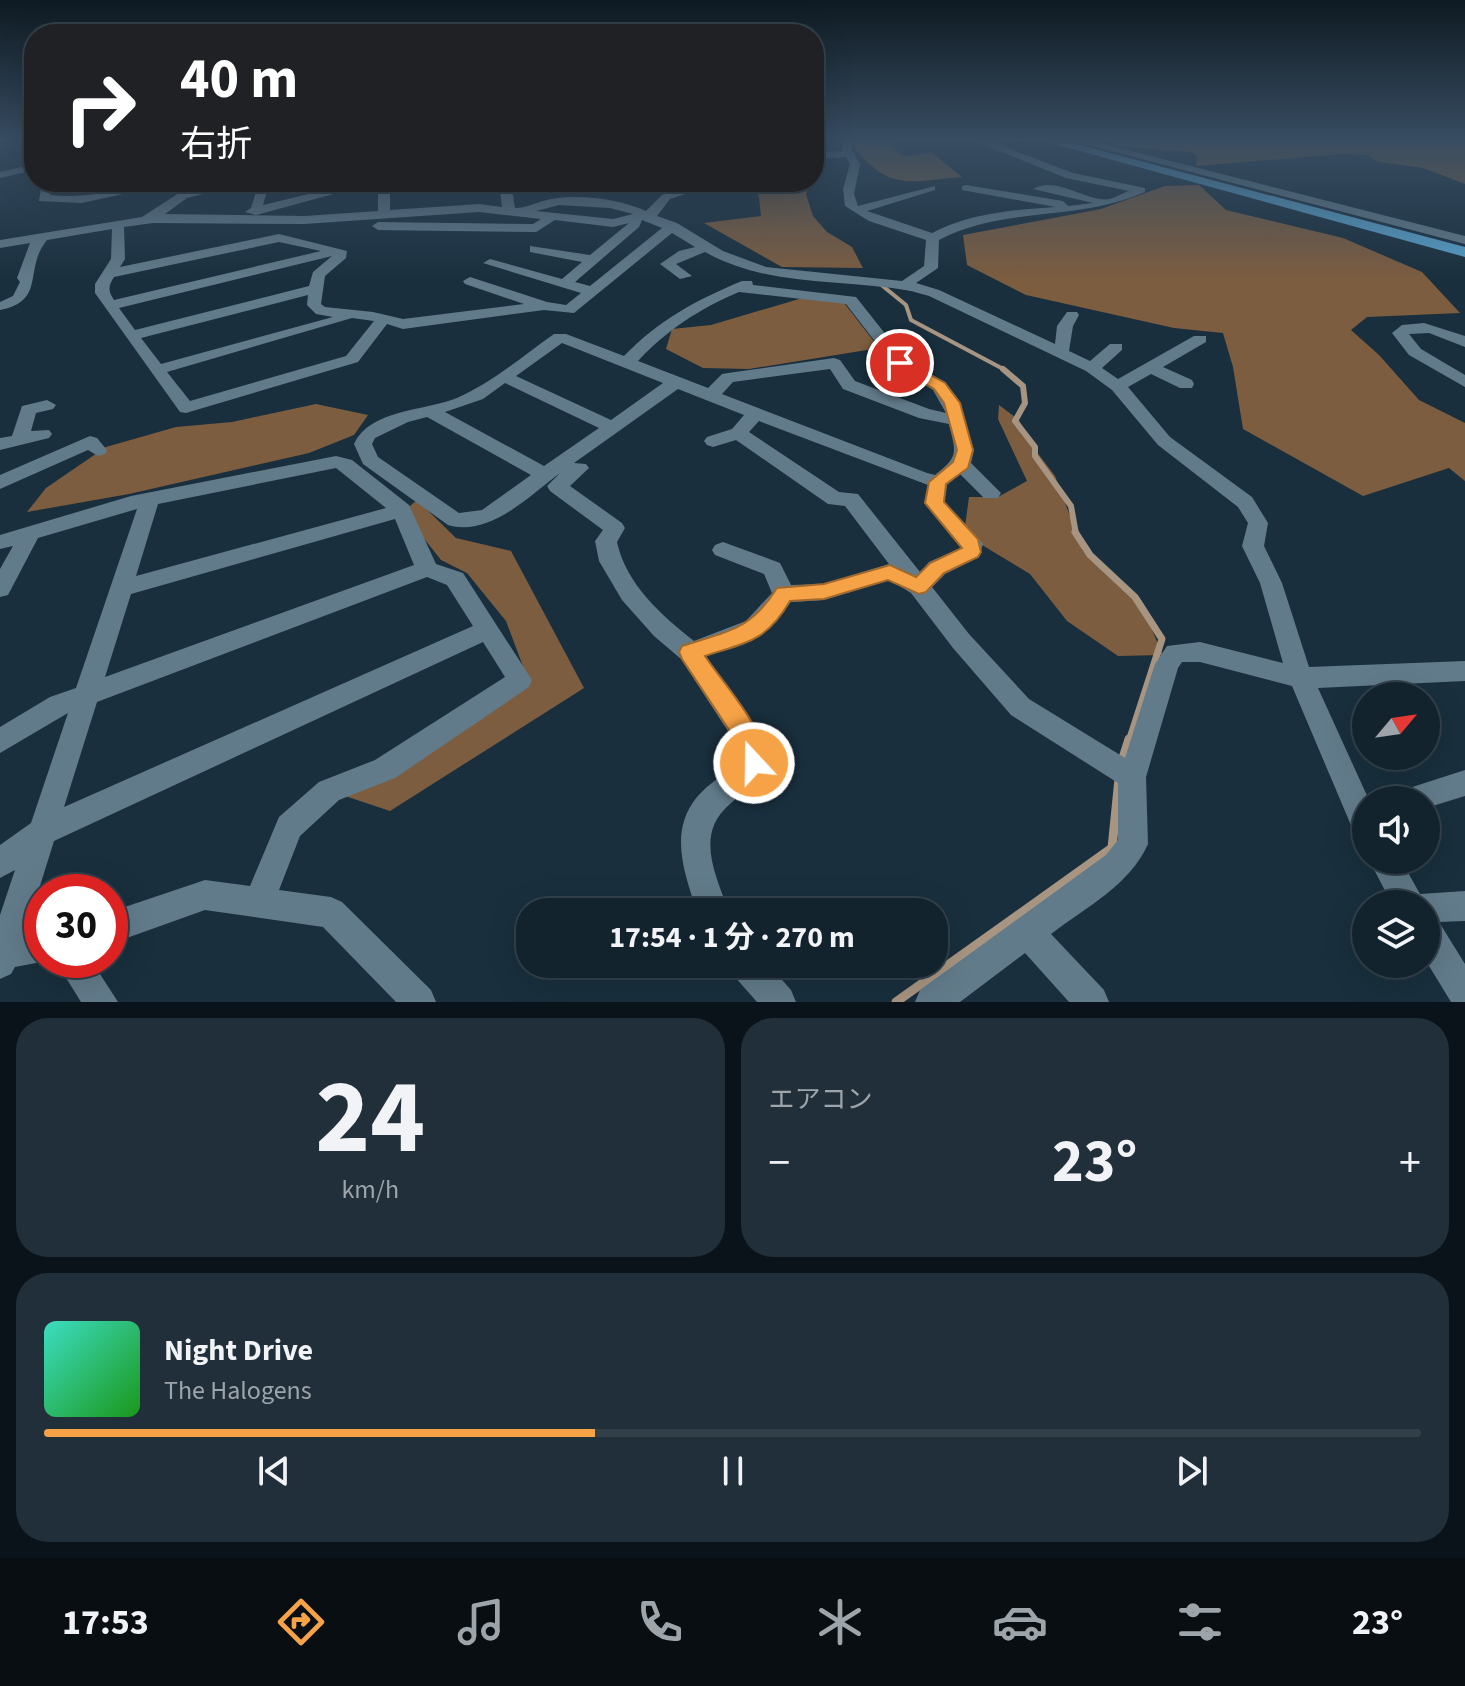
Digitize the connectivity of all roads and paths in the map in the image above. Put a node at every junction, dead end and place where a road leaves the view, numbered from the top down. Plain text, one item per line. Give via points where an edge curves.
1 (850, 187) edge
2 (1125, 187) edge
3 (1224, 187) edge
4 (1232, 187) edge
5 (1257, 187) edge
6 (931, 188) dead end
7 (966, 188) dead end
8 (1039, 189) dead end
9 (45, 192) edge
10 (119, 192) edge
11 (182, 192) edge
12 (261, 192) edge
13 (323, 192) edge
14 (347, 192) edge
15 (380, 192) edge
16 (507, 192) edge
17 (681, 192) edge
18 (327, 197) junction
19 (1108, 203) junction
20 (1079, 208) junction
21 (857, 210) junction
22 (256, 211) junction
23 (516, 211) junction
24 (384, 215) junction
25 (644, 216) junction
26 (551, 217) junction
27 (153, 219) junction
28 (328, 219) junction
29 (301, 222) junction
30 (111, 226) junction
31 (673, 226) junction
32 (536, 228) junction
33 (560, 230) dead end
34 (588, 235) dead end
35 (279, 238) junction
36 (933, 238) junction
37 (41, 239) junction
38 (1465, 240) edge
39 (0, 244) edge
40 (709, 247) junction
41 (1465, 250) edge
42 (340, 251) junction
43 (593, 260) junction
44 (490, 263) dead end
45 (767, 272) junction
46 (107, 274) junction
47 (685, 276) dead end
48 (470, 281) dead end
49 (907, 283) junction
50 (564, 284) junction
51 (737, 288) junction
52 (316, 289) junction
53 (591, 291) junction
54 (0, 306) edge
55 (109, 306) junction
56 (544, 306) junction
57 (525, 310) junction
58 (569, 310) junction
59 (357, 315) junction
60 (1072, 315) dead end
61 (383, 319) junction
62 (512, 322) dead end
63 (131, 336) junction
64 (1200, 339) dead end
65 (1465, 342) edge
66 (1116, 347) dead end
67 (1061, 354) junction
68 (629, 361) junction
69 (1150, 367) junction
70 (1092, 368) junction
71 (507, 369) junction
72 (156, 370) junction
73 (676, 382) junction
74 (1465, 382) edge
75 (1186, 384) dead end
76 (1118, 386) junction
77 (710, 396) junction
78 (47, 405) dead end
79 (429, 411) junction
80 (754, 415) junction
81 (957, 420) junction
82 (612, 427) junction
83 (738, 433) junction
84 (43, 434) dead end
85 (20, 440) junction
86 (713, 441) dead end
87 (0, 444) edge
88 (98, 450) dead end
89 (961, 464) junction
90 (579, 468) dead end
91 (544, 474) junction
92 (938, 482) junction
93 (0, 483) edge
94 (991, 493) dead end
95 (150, 499) junction
96 (402, 510) junction
97 (30, 534) junction
98 (0, 542) edge
99 (723, 550) dead end
100 (427, 569) junction
101 (919, 587) junction
102 (122, 588) junction
103 (0, 589) edge
104 (784, 594) junction
105 (489, 629) junction
106 (690, 652) junction
107 (1465, 671) edge
108 (1303, 678) junction
109 (1396, 682) edge
110 (1352, 685) edge
111 (90, 692) junction
112 (0, 741) edge
113 (1132, 777) junction
114 (1465, 783) edge
115 (1440, 791) edge
116 (1352, 793) edge
117 (44, 831) junction
118 (0, 863) edge
119 (709, 898) edge
120 (259, 902) junction
121 (1465, 906) edge
122 (1440, 907) edge
123 (128, 922) edge
124 (1027, 932) junction
125 (24, 952) edge
126 (1440, 954) edge
127 (2, 958) edge
128 (84, 978) edge
129 (758, 978) edge
130 (1465, 994) edge
131 (101, 1002) edge
132 (419, 1002) edge
133 (779, 1002) edge
134 (932, 1002) edge
135 (1092, 1002) edge

1 - 21 street via 848,199
2 - 19 street via 1141,190
3 - 41 highway
4 - 41 highway
5 - 38 street
6 - 21 street
7 - 20 street
8 - 19 street
9 - 10 street via 43,198 75,199
11 - 30 street via 157,214 104,224
12 - 22 street
13 - 18 street
14 - 18 street
15 - 24 street
16 - 23 street
17 - 25 street
18 - 22 street
18 - 28 street
19 - 20 street
20 - 36 street via 982,218 952,225
21 - 36 street
22 - 27 street
23 - 24 street via 442,205
23 - 26 street
23 - 31 street via 556,201 604,202
24 - 28 street
25 - 26 street via 603,223
25 - 43 street via 610,238
26 - 32 street
27 - 29 street
27 - 30 street
28 - 29 street
29 - 32 street
29 - 35 street
30 - 37 street
30 - 46 street via 118,259
31 - 40 street
31 - 53 street
32 - 43 street via 532,246
33 - 34 street
35 - 42 street
35 - 46 street
36 - 49 street via 931,268
37 - 39 street
37 - 54 street via 25,269 23,294
40 - 45 street
40 - 47 street via 667,264
42 - 52 street via 318,275
42 - 55 street
43 - 50 street
44 - 50 street
45 - 49 street
45 - 51 street
46 - 55 street via 102,293
48 - 56 street
49 - 67 street
50 - 53 street
51 - 68 street via 696,304 660,327
51 - 81 street via 851,300 900,363 939,386
52 - 59 street via 314,305 321,311
52 - 63 street
53 - 58 street
55 - 63 street
56 - 57 street
56 - 58 street
57 - 61 street via 403,324
57 - 62 street
58 - 71 street via 567,320
59 - 61 street
59 - 72 street
60 - 67 street
61 - 72 street via 352,359 186,408
63 - 72 street
64 - 69 street
65 - 74 street via 1418,327 1400,333 1415,352
66 - 70 street
67 - 70 street
68 - 71 street via 560,337
68 - 73 street
69 - 75 street
69 - 76 street
70 - 76 street
71 - 79 street via 469,399
71 - 82 street
73 - 77 street
73 - 82 street
76 - 108 street via 1164,441 1245,502 1258,523 1253,546
77 - 80 street
77 - 81 street via 728,378 834,363 849,385 925,414
78 - 85 street via 28,410
79 - 91 street
79 - 91 street via 383,426 367,435 363,444 370,460 455,520 487,516
80 - 83 street
80 - 92 street
81 - 89 street via 965,450
82 - 91 street
83 - 86 street
83 - 101 street via 835,499 851,499
84 - 85 street
85 - 87 street
88 - 93 street via 90,442
89 - 92 street
89 - 94 street
90 - 106 street via 557,486 615,528 606,541 610,561 630,594
92 - 101 street via 934,503 972,544 971,552 937,568
95 - 96 street via 336,462
95 - 97 street
95 - 102 street
96 - 100 street
96 - 102 street
97 - 98 street
97 - 103 street
99 - 104 street via 772,569
100 - 105 street via 455,579
100 - 111 street
101 - 104 street via 890,572 824,592
101 - 113 street via 1020,707
102 - 111 street
104 - 106 street via 769,618 750,632
105 - 117 street
105 - 120 street via 520,680 385,769 329,791 289,827
106 - 119 street via 752,745 754,763 707,806 695,826 696,858
107 - 109 street
108 - 110 street
108 - 113 street via 1200,652 1176,653 1167,664
108 - 116 street
111 - 112 street
111 - 117 street
113 - 124 street via 1133,844 1117,866
114 - 115 street
117 - 118 street
117 - 127 street
120 - 123 street via 205,895
120 - 132 street via 331,913
121 - 122 street
124 - 134 street
124 - 135 street
125 - 127 street
126 - 130 street
128 - 131 street
129 - 133 street

